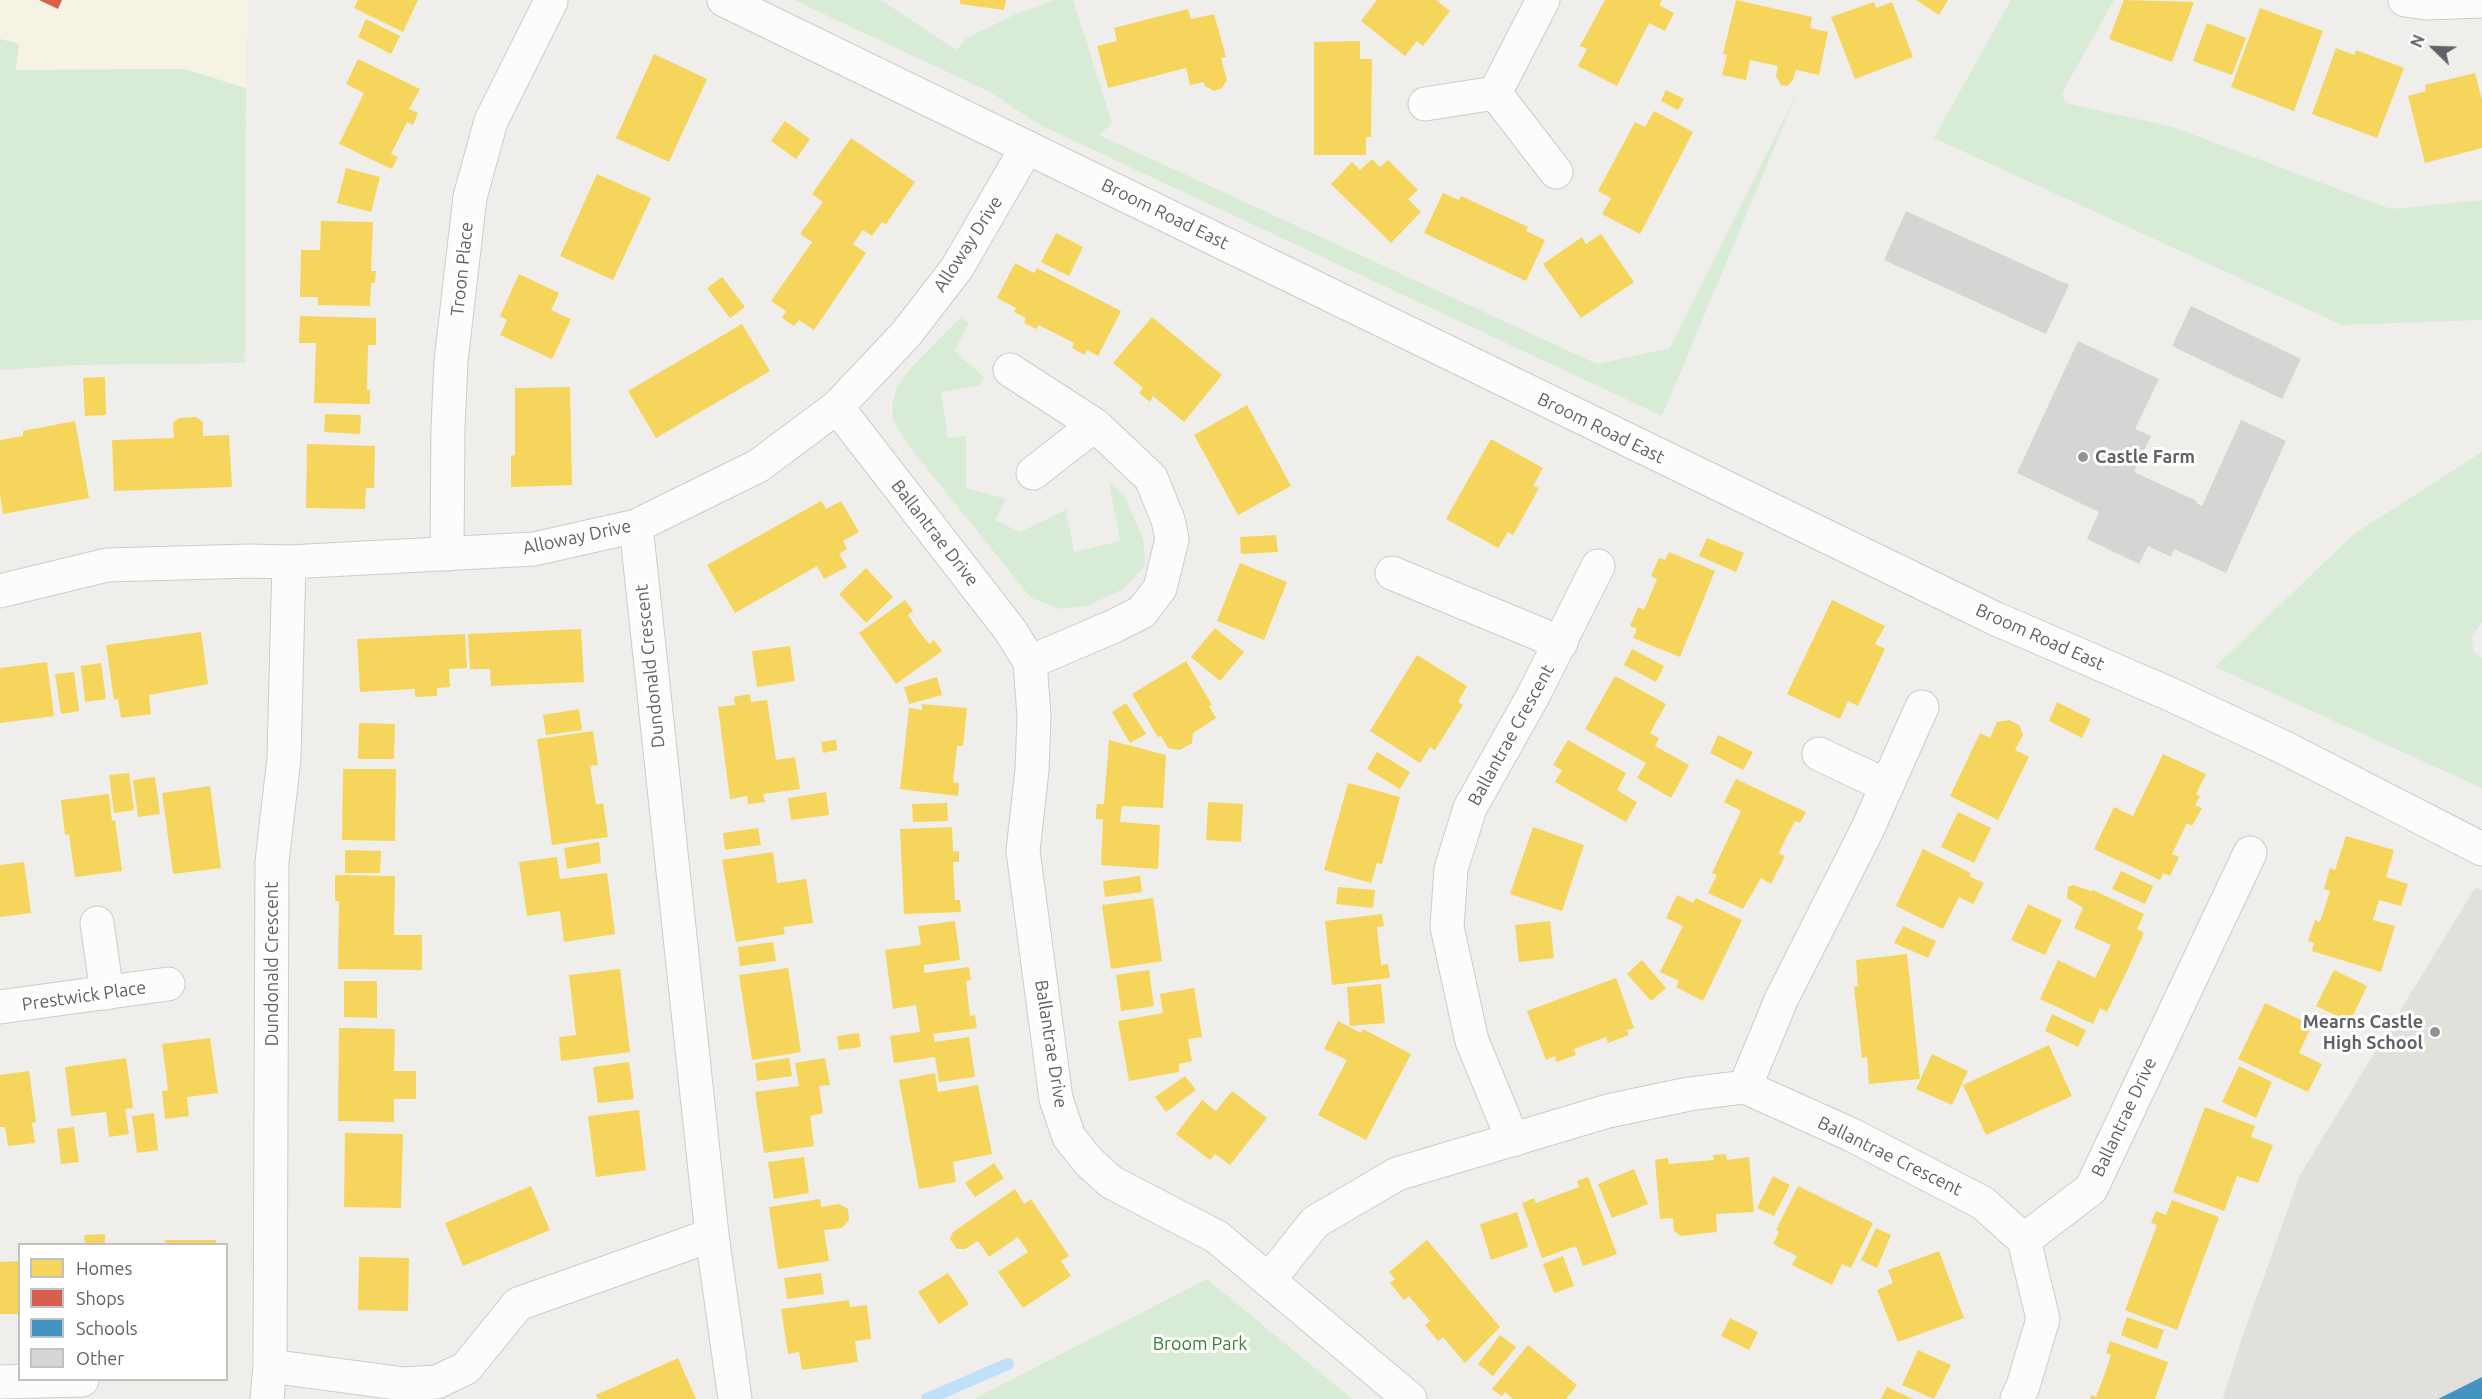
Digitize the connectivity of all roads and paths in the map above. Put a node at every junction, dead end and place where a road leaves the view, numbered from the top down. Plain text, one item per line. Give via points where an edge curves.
1 (724, 0) edge
2 (1543, 0) edge
3 (2405, 0) edge
4 (2482, 1) edge
5 (551, 2) dead end
6 (1495, 93) junction
7 (1425, 104) dead end
8 (1027, 147) junction
9 (1556, 172) dead end
10 (1010, 370) dead end
11 (837, 407) junction
12 (1095, 425) junction
13 (1033, 473) dead end
14 (636, 526) junction
15 (447, 554) junction
16 (289, 562) junction
17 (1598, 566) dead end
18 (1392, 573) dead end
19 (0, 591) edge
20 (1561, 643) junction
21 (1030, 662) junction
22 (1922, 707) dead end
23 (1819, 754) dead end
24 (1887, 786) junction
25 (2482, 849) edge
26 (2250, 853) dead end
27 (97, 923) dead end
28 (168, 984) dead end
29 (107, 993) junction
30 (0, 1007) edge
31 (1745, 1087) junction
32 (1513, 1140) junction
33 (712, 1235) junction
34 (2024, 1240) junction
35 (1269, 1280) junction
36 (270, 1366) junction
37 (41, 1381) edge
38 (0, 1382) edge
39 (267, 1399) edge
40 (735, 1399) edge
41 (1410, 1399) edge
42 (2017, 1399) edge

1 - 8 street, Broom Road East
2 - 6 street
3 - 4 street
5 - 15 street, Troon Place via 491,121 470,197 452,361
6 - 7 street
6 - 9 street
8 - 11 street, Alloway Drive via 957,268 906,334
8 - 25 street, Broom Road East via 1994,618 2285,748
10 - 12 street
11 - 14 street, Alloway Drive via 758,466
11 - 21 street, Ballantrae Drive via 1010,630
12 - 13 street
12 - 21 street via 1151,478 1172,539 1168,559 1160,588 1142,612
14 - 15 street, Alloway Drive via 534,549
14 - 33 street, Dundonald Crescent
15 - 16 street, Alloway Drive
16 - 19 street, Alloway Drive via 107,565
16 - 36 street, Dundonald Crescent via 284,758 272,862
17 - 20 street, Ballantrae Crescent
18 - 20 street, Ballantrae Crescent
20 - 32 street, Ballantrae Crescent via 1470,808 1451,869 1447,927 1472,1041
21 - 35 street, Ballantrae Drive via 1034,716 1023,851 1056,1099 1069,1137 1111,1182 1217,1238
22 - 24 street
23 - 24 street
24 - 31 street via 1781,999
26 - 34 street, Ballantrae Drive via 2091,1189
27 - 29 street
28 - 29 street, Prestwick Place
29 - 30 street, Prestwick Place
31 - 32 street via 1608,1111
31 - 34 street, Ballantrae Crescent via 1852,1135 1983,1203
32 - 35 street via 1397,1174 1315,1222
33 - 36 street via 518,1304 466,1368 437,1382 404,1384
33 - 40 street, Dundonald Crescent
34 - 42 street via 2043,1319
35 - 41 street, Ballantrae Drive
36 - 39 street, Dundonald Crescent
37 - 38 street

